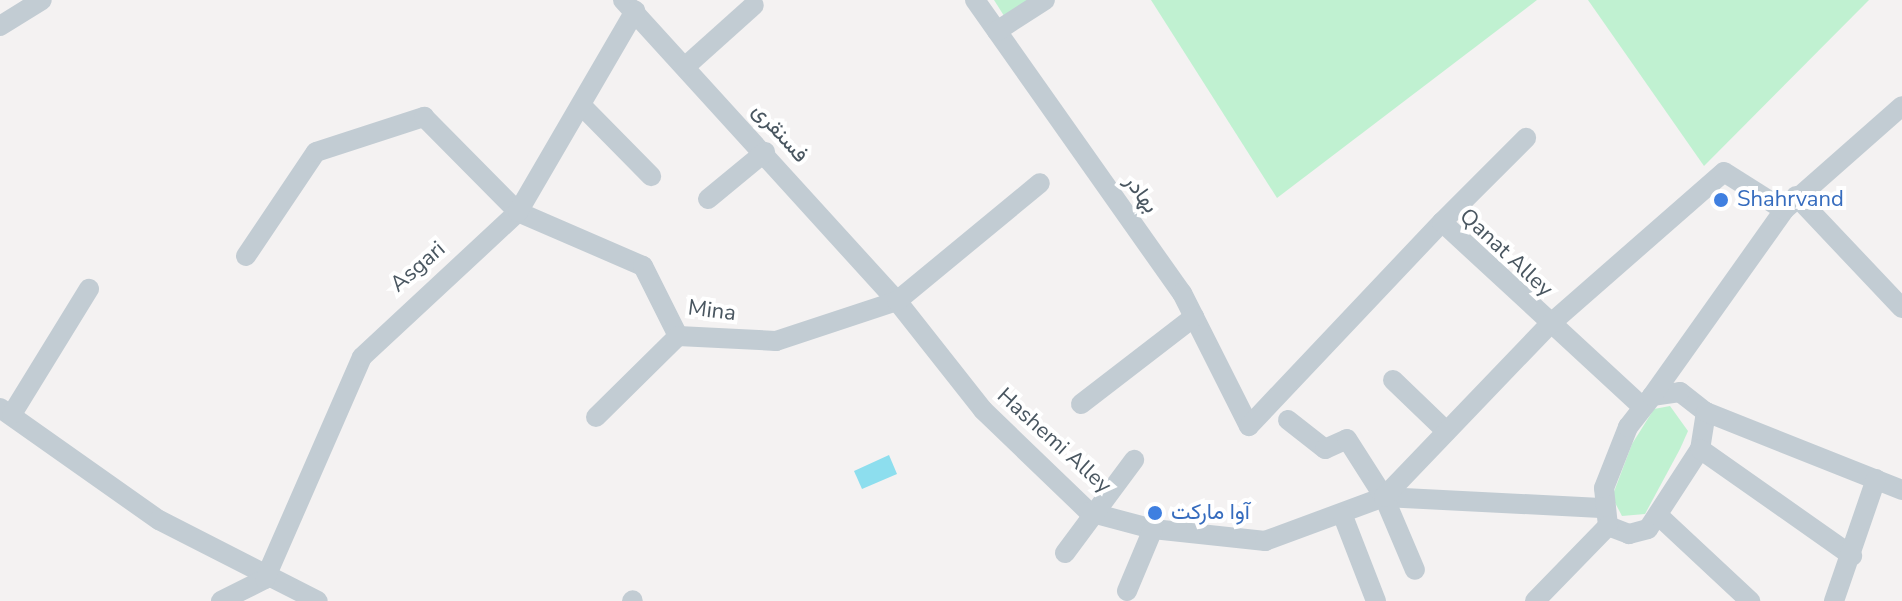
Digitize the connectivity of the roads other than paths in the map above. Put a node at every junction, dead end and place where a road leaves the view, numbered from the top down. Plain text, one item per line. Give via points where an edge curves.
1 (42, 0) edge
2 (975, 0) edge
3 (1045, 0) edge
4 (754, 5) dead end
5 (629, 6) edge
6 (0, 26) edge
7 (997, 31) junction
8 (686, 66) junction
9 (581, 105) junction
10 (1902, 106) edge
11 (1526, 138) dead end
12 (765, 152) junction
13 (651, 176) dead end
14 (1040, 183) dead end
15 (708, 199) dead end
16 (1790, 203) junction
17 (518, 212) junction
18 (1442, 222) junction
19 (246, 256) dead end
20 (89, 289) dead end
21 (897, 301) junction
22 (1902, 308) edge
23 (1194, 317) junction
24 (1549, 325) junction
25 (678, 336) junction
26 (1393, 380) dead end
27 (1646, 400) junction
28 (1081, 404) dead end
29 (6, 411) edge
30 (1706, 412) junction
31 (596, 417) dead end
32 (1288, 420) dead end
33 (1249, 426) joint
34 (1446, 431) junction
35 (1700, 449) junction
36 (1134, 460) dead end
37 (1876, 479) junction
38 (1902, 490) edge
39 (1384, 497) junction
40 (1089, 512) junction
41 (1343, 516) junction
42 (1659, 516) junction
43 (1605, 517) junction
44 (1153, 529) junction
45 (1065, 553) dead end
46 (1852, 556) junction
47 (1415, 570) dead end
48 (265, 579) junction
49 (1127, 591) dead end
50 (221, 601) edge
51 (318, 601) edge
52 (1376, 601) edge
53 (1535, 601) edge
54 (1750, 601) edge
55 (1834, 601) edge

1 - 6 street
2 - 7 street, بهادر
3 - 7 street
4 - 8 street
5 - 8 street, فسنقری
5 - 9 street, Asgari
7 - 23 street, بهادر
8 - 12 street, فسنقری
9 - 13 street
9 - 17 street, Asgari
10 - 16 street
11 - 18 street
12 - 15 street
12 - 21 street, فسنقری
14 - 21 street
16 - 22 street
16 - 24 street via 1724,172
16 - 27 street
17 - 19 street via 424,117 316,152
17 - 25 street, Mina via 643,266
17 - 48 street, Asgari via 362,357
18 - 24 street, Qanat Alley
18 - 33 street, Qanat Alley
20 - 29 street
21 - 25 street, Mina via 776,341
21 - 40 street, Hashemi Alley via 983,410
23 - 28 street
23 - 33 street, بهادر
24 - 27 street, Qanat Alley
24 - 34 street
25 - 31 street
26 - 34 street
27 - 30 street via 1680,392
27 - 43 street
29 - 48 street via 159,520
30 - 35 street
30 - 37 street
32 - 39 street via 1325,449 1347,439
34 - 39 street
35 - 42 street
35 - 46 street
36 - 40 street
37 - 38 street
37 - 46 street
39 - 41 street, Hashemi Alley
39 - 43 street, Hashemi Alley
39 - 47 street
40 - 44 street, Hashemi Alley
40 - 45 street
41 - 44 street, Hashemi Alley via 1265,541
41 - 52 street
42 - 43 street, Hashemi Alley via 1629,534
42 - 54 street
43 - 53 street
44 - 49 street
46 - 55 street
48 - 50 street
48 - 51 street

